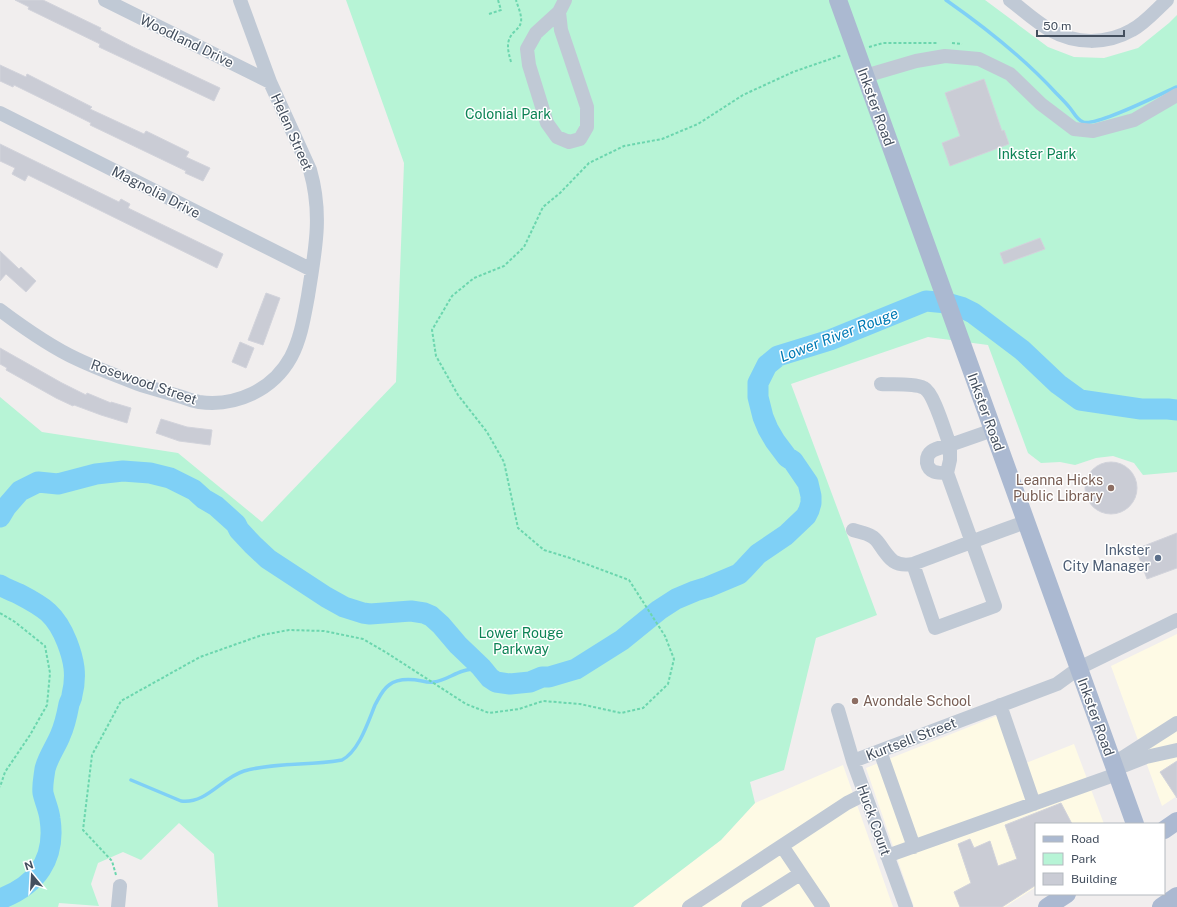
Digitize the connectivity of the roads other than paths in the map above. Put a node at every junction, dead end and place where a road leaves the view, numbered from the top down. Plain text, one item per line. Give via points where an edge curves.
1 (105, 0) edge
2 (240, 0) edge
3 (838, 0) edge
4 (1010, 0) edge
5 (1167, 0) edge
6 (562, 6) edge
7 (865, 76) junction
8 (270, 82) junction
9 (1177, 95) edge
10 (0, 113) edge
11 (312, 270) junction
12 (0, 310) edge
13 (881, 384) dead end
14 (993, 430) junction
15 (950, 444) junction
16 (947, 474) junction
17 (1026, 522) junction
18 (853, 530) dead end
19 (971, 542) junction
20 (914, 564) junction
21 (1176, 623) edge
22 (1079, 668) junction
23 (1000, 705) junction
24 (838, 710) dead end
25 (1177, 723) edge
26 (1177, 750) edge
27 (880, 751) junction
28 (853, 761) junction
29 (1115, 769) junction
30 (865, 794) junction
31 (1034, 804) junction
32 (1177, 822) edge
33 (1135, 823) edge
34 (1165, 829) edge
35 (782, 846) junction
36 (914, 847) junction
37 (887, 856) junction
38 (800, 874) junction
39 (120, 886) road end
40 (1065, 895) edge
41 (118, 907) edge
42 (689, 907) edge
43 (748, 907) edge
44 (823, 907) edge
45 (906, 907) edge
46 (1047, 907) edge

1 - 8 street, Woodland Drive
2 - 8 street, Helen Street
3 - 7 main road, Inkster Road
4 - 5 street via 1059,35 1092,41 1110,39 1133,30
6 - 6 street via 536,33 527,49 528,65 547,123 557,138 570,142 580,139 587,127 587,107 561,30
7 - 9 street via 916,61 945,56 979,59 1010,74 1040,104 1074,129 1093,131 1134,120
7 - 14 main road, Inkster Road
8 - 11 street, Helen Street via 306,158 314,182 318,222
10 - 11 street, Magnolia Drive
11 - 12 street, Rosewood Street via 301,332 285,366 270,383 253,394 220,403 197,402 121,378 76,359 23,328
13 - 15 street via 917,385 928,390
14 - 15 street
14 - 17 main road, Inkster Road
15 - 16 street
15 - 16 street via 928,454 927,459 930,469
16 - 19 street
17 - 19 street
17 - 22 main road, Inkster Road
18 - 20 street via 871,535 892,560 904,565
19 - 20 street
19 - 20 street via 995,606 935,628
21 - 22 street, Kurtsell Street
22 - 23 street, Kurtsell Street via 1057,684
22 - 29 main road, Inkster Road
23 - 27 street, Kurtsell Street
23 - 31 street
24 - 28 street, Huck Court
25 - 29 street
26 - 29 street via 1146,757
27 - 28 street, Kurtsell Street
27 - 36 street
28 - 30 street, Huck Court
29 - 31 street
29 - 33 main road, Inkster Road
30 - 35 street
30 - 37 street, Huck Court
31 - 36 street
32 - 34 main road
35 - 38 street
35 - 42 street
36 - 37 street
37 - 45 street, Huck Court
38 - 43 street
38 - 44 street
39 - 41 street
40 - 46 main road

